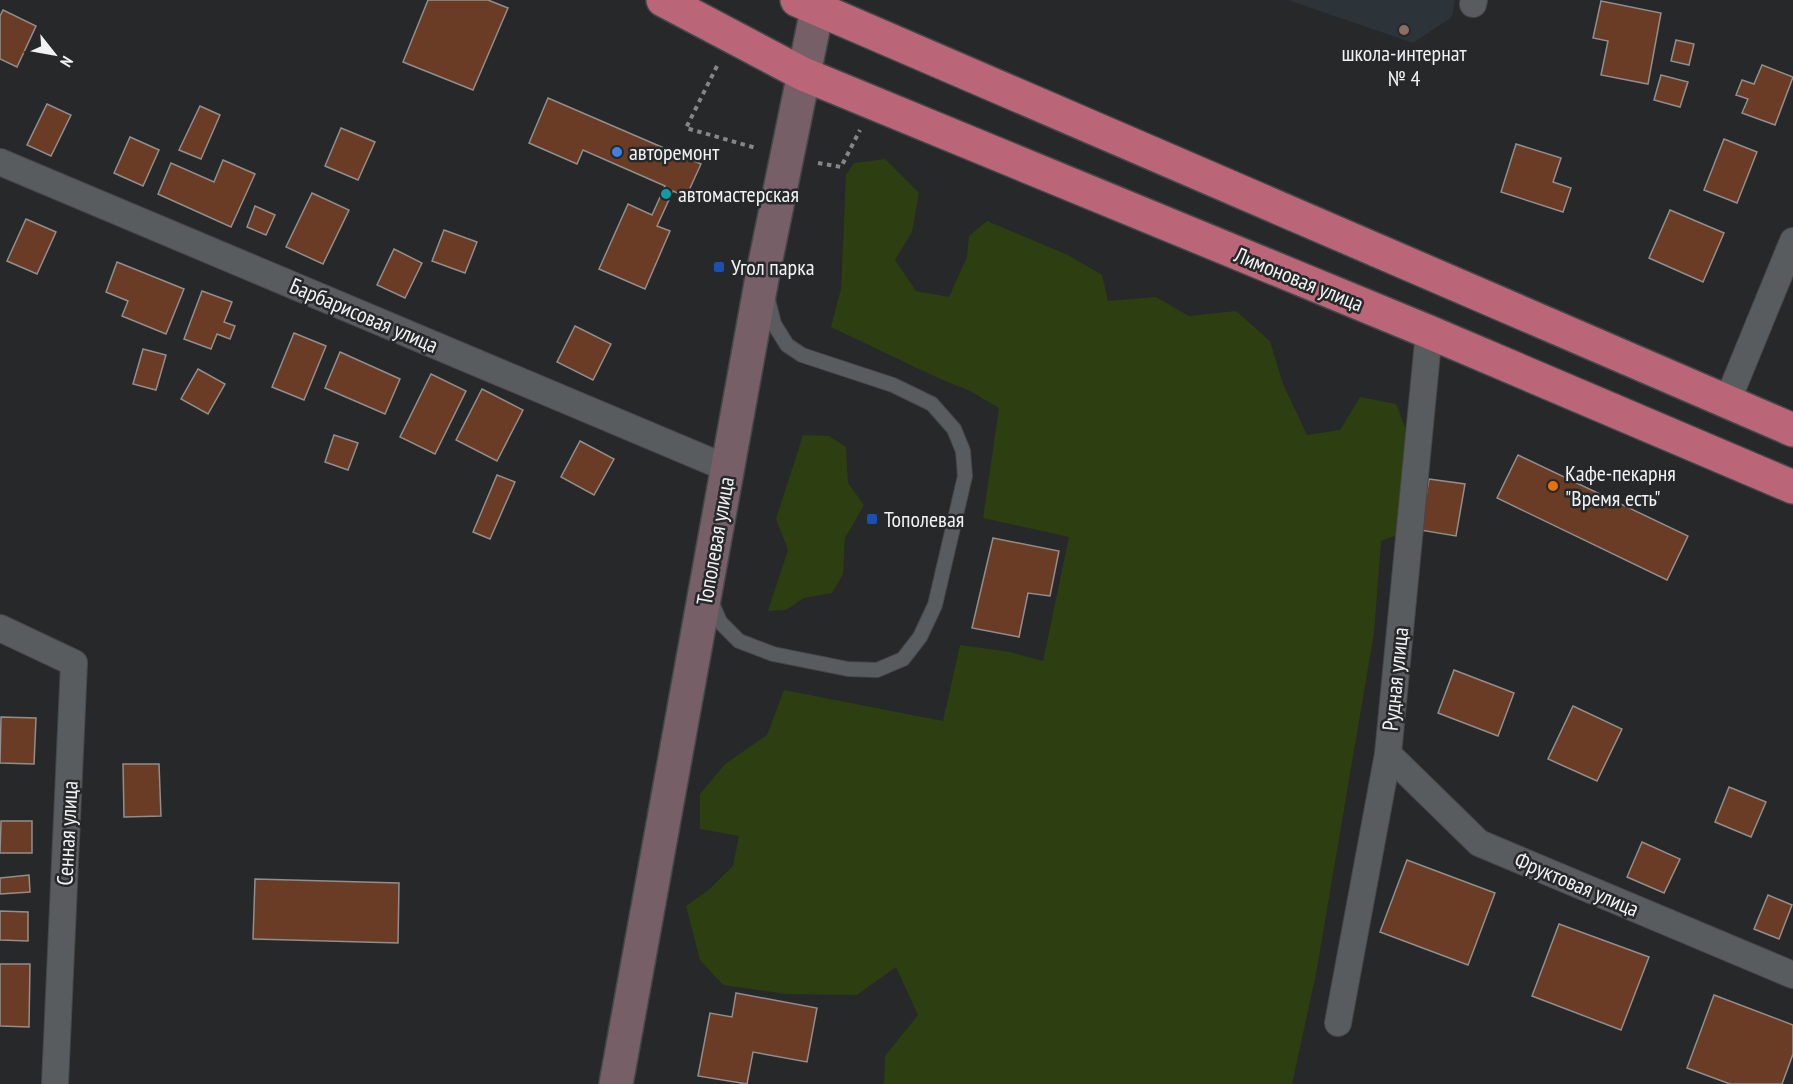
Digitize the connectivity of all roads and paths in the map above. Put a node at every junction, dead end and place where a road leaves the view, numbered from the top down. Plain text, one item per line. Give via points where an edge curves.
1 (663, 0) edge
2 (811, 3) edge
3 (803, 74) junction
4 (0, 162) edge
5 (1793, 241) edge
6 (762, 278) junction
7 (1429, 332) junction
8 (1727, 402) junction
9 (1793, 430) edge
10 (729, 469) junction
11 (1793, 487) edge
12 (706, 591) junction
13 (0, 628) edge
14 (1388, 754) junction
15 (1793, 975) edge
16 (1338, 1023) dead end
17 (55, 1084) edge
18 (616, 1084) edge

1 - 3 highway, Лимоновая улица
2 - 3 main road, Тополевая улица
2 - 8 highway
3 - 6 main road, Тополевая улица
3 - 7 highway, Лимоновая улица
4 - 10 street, Барбарисовая улица
5 - 8 street
6 - 10 main road, Тополевая улица
6 - 12 lane via 774,324 787,345 802,356 893,385 932,404 954,429 963,451 965,476 935,605 920,637 903,659 877,670 848,669 772,654 739,641 720,622
7 - 11 highway, Лимоновая улица
7 - 14 street, Рудная улица
8 - 9 highway
10 - 12 main road, Тополевая улица
12 - 18 main road, Тополевая улица
13 - 17 street, Сенная улица via 74,663
14 - 15 street, Фруктовая улица via 1479,843
14 - 16 street, Рудная улица

